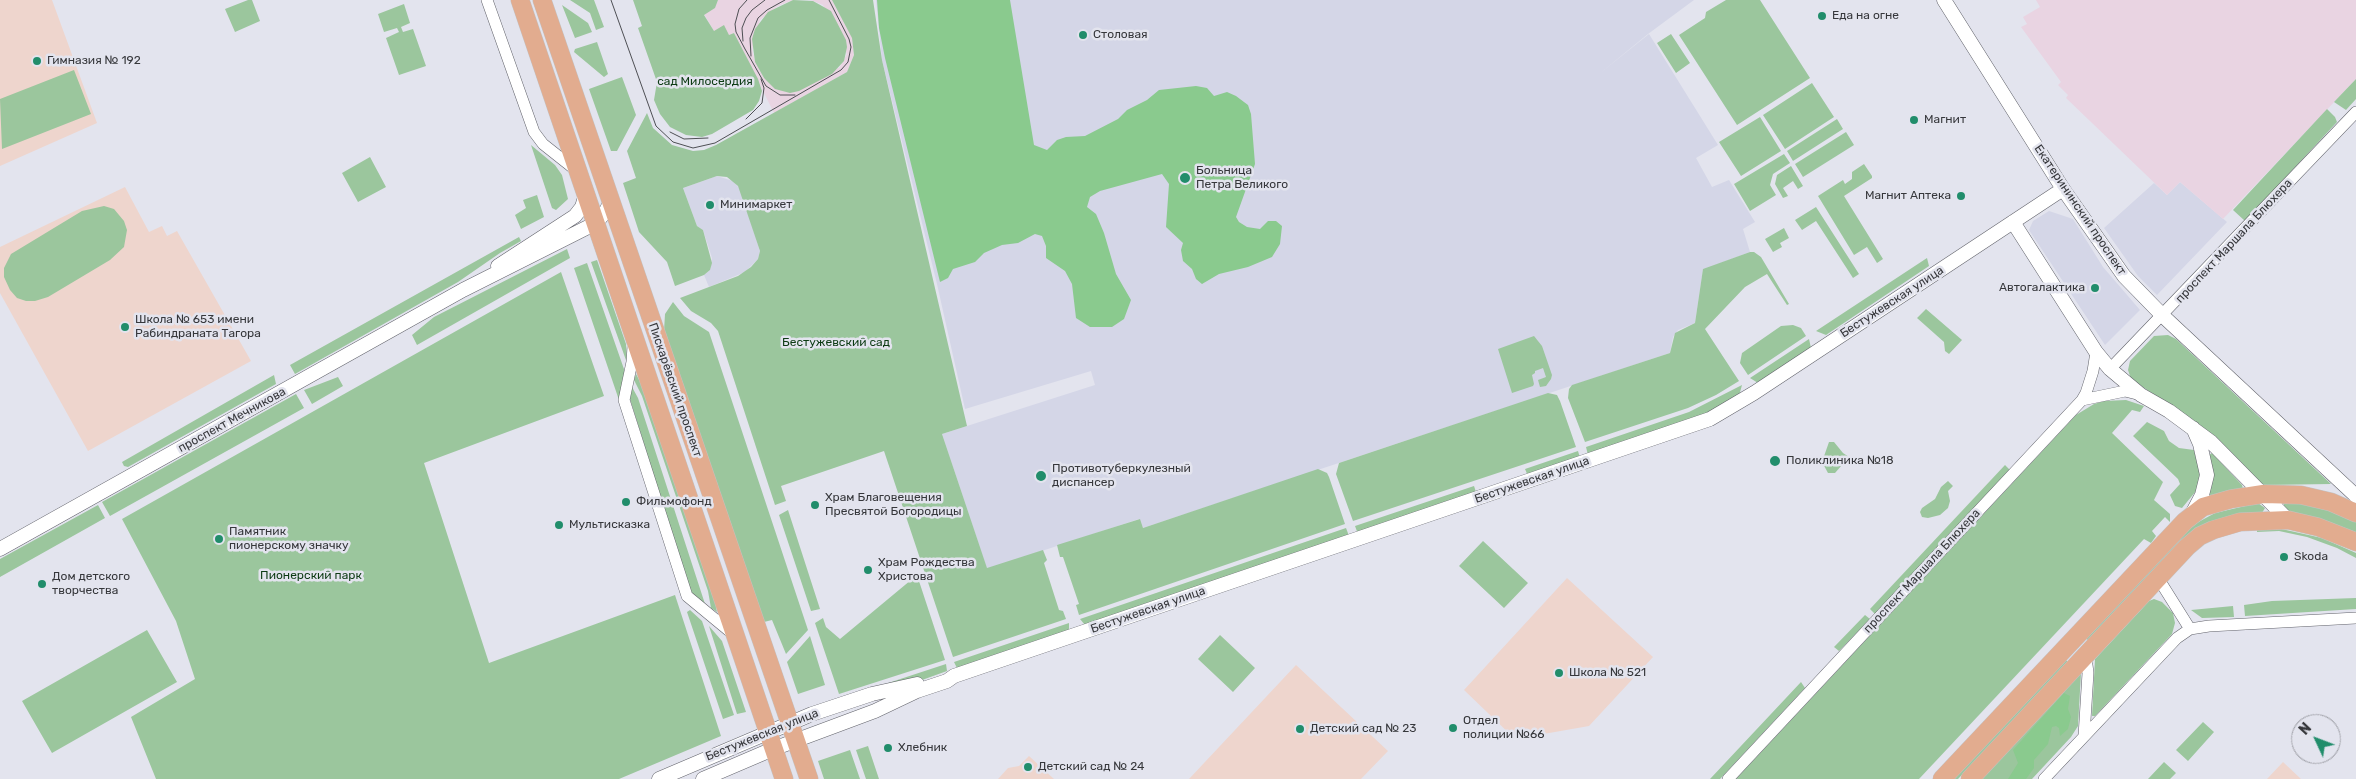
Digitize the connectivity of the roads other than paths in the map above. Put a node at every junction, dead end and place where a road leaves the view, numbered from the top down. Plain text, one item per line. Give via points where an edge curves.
1 (487, 0) edge
2 (520, 0) edge
3 (1944, 0) edge
4 (544, 4) edge
5 (2354, 117) edge
6 (579, 172) junction
7 (2063, 189) junction
8 (586, 194) junction
9 (611, 201) junction
10 (2013, 222) junction
11 (596, 223) junction
12 (462, 290) junction
13 (2163, 316) junction
14 (634, 336) junction
15 (2096, 352) junction
16 (2110, 369) junction
17 (2141, 395) junction
18 (2082, 400) junction
19 (2193, 428) junction
20 (2262, 494) junction
21 (2356, 496) edge
22 (2356, 513) edge
23 (2190, 516) junction
24 (2288, 520) junction
25 (2356, 542) edge
26 (0, 549) edge
27 (2158, 578) junction
28 (2356, 618) edge
29 (2190, 629) junction
30 (735, 636) junction
31 (2067, 646) junction
32 (2082, 660) junction
33 (954, 676) junction
34 (790, 723) junction
35 (768, 732) junction
36 (2084, 736) junction
37 (796, 741) junction
38 (773, 749) junction
39 (659, 779) edge
40 (703, 779) edge
41 (784, 779) edge
42 (809, 779) edge
43 (1728, 779) edge
44 (1942, 779) edge
45 (1970, 779) edge
46 (2044, 779) edge

1 - 6 street via 534,132 543,144
2 - 6 main road, Пискарёвский проспект
3 - 7 street, Екатерининский проспект
4 - 9 main road, Пискарёвский проспект
5 - 13 street, проспект Маршала Блюхера
6 - 8 main road, Пискарёвский проспект
7 - 10 street, Бестужевская улица
7 - 13 street, Екатерининский проспект via 2124,276
8 - 11 main road, Пискарёвский проспект
8 - 12 street, проспект Мечникова via 575,216
9 - 11 street, проспект Мечникова
9 - 34 main road, Пискарёвский проспект
10 - 15 street
10 - 33 street, Бестужевская улица via 1710,419
11 - 12 street, проспект Мечникова
11 - 14 main road, Пискарёвский проспект
12 - 26 street, проспект Мечникова
13 - 16 street, проспект Маршала Блюхера
13 - 21 street, Екатерининский проспект
14 - 30 main road, Пискарёвский проспект
14 - 30 street via 624,400 687,596
15 - 16 street
15 - 18 street, проспект Маршала Блюхера via 2093,372
16 - 17 street
17 - 18 street via 2125,391
17 - 19 street
18 - 43 street, проспект Маршала Блюхера
19 - 20 street
19 - 23 street via 2206,475 2199,504
20 - 22 main road via 2316,498
20 - 23 main road via 2215,503
20 - 24 street
23 - 31 main road
24 - 25 main road via 2318,527
24 - 27 main road via 2240,522 2213,530 2187,547
27 - 29 street
27 - 32 main road
28 - 29 street
29 - 36 street via 2176,638
30 - 35 main road, Пискарёвский проспект
31 - 32 main road
31 - 44 main road
32 - 36 street via 2088,673
32 - 45 main road
33 - 34 street, Бестужевская улица via 872,694
33 - 37 street, Бестужевская улица
34 - 35 street, Бестужевская улица
34 - 37 main road, Пискарёвский проспект
35 - 38 main road, Пискарёвский проспект
35 - 39 street, Бестужевская улица
36 - 46 street
37 - 38 street, Бестужевская улица
37 - 42 main road, Пискарёвский проспект
38 - 40 street, Бестужевская улица
38 - 41 main road, Пискарёвский проспект

